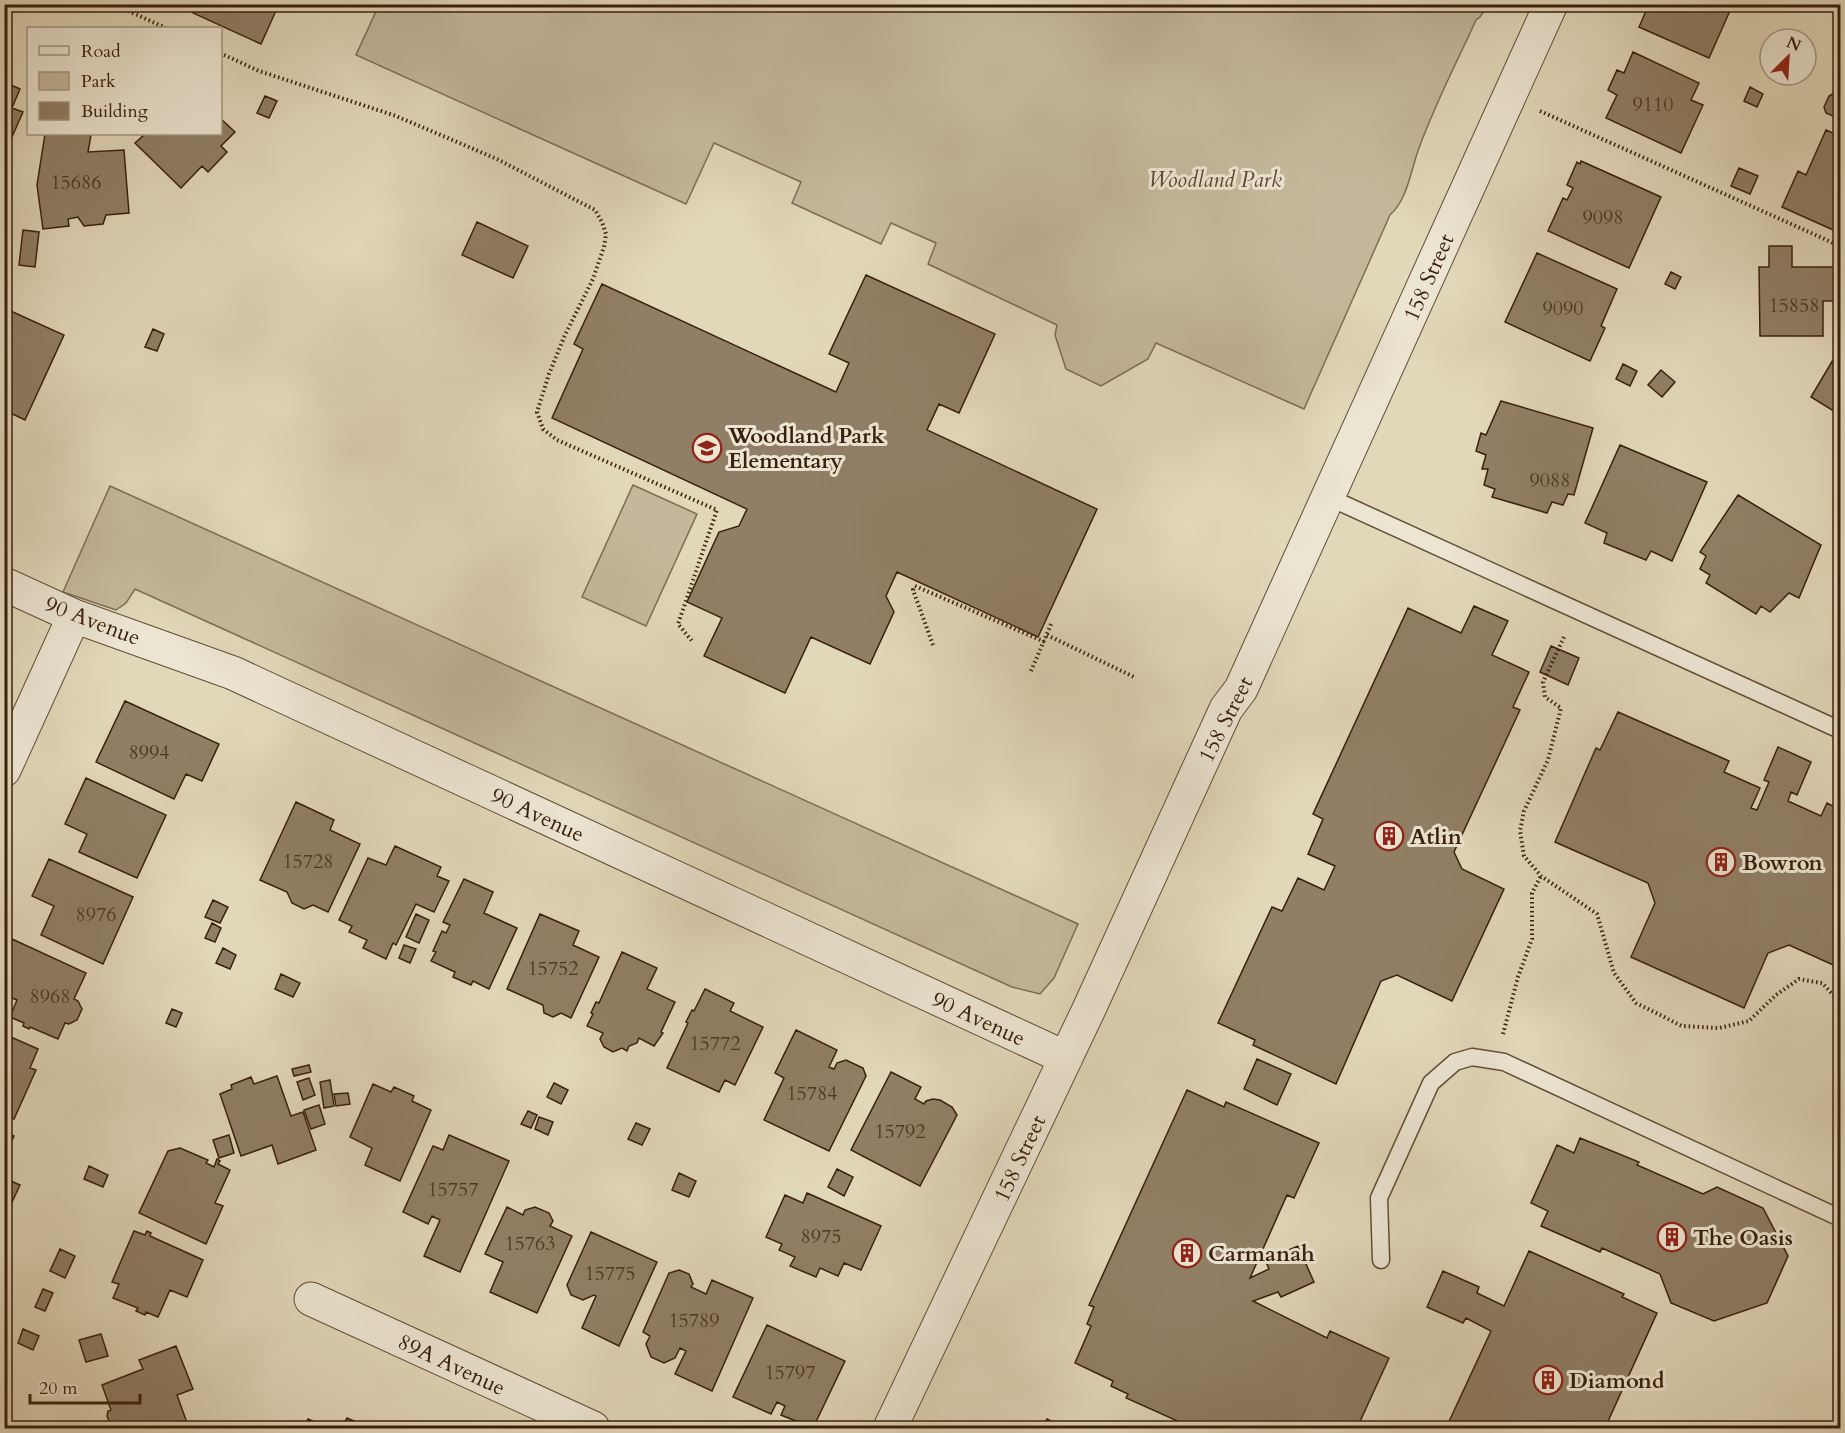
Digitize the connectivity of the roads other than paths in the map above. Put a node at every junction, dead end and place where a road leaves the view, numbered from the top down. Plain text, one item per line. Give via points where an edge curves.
1 (1551, 4) edge
2 (1328, 497) junction
3 (4, 584) edge
4 (74, 616) junction
5 (1840, 730) edge
6 (4, 770) edge
7 (1066, 1058) junction
8 (1840, 1218) edge
9 (1381, 1260) dead end
10 (311, 1299) dead end
11 (593, 1428) edge
12 (890, 1428) edge

1 - 2 street, 158 Street
2 - 5 lane
2 - 7 street, 158 Street
3 - 4 street, 90 Avenue
4 - 6 street
4 - 7 street, 90 Avenue via 233,673
7 - 12 street, 158 Street
8 - 9 lane via 1504,1062 1472,1057 1455,1062 1431,1083 1388,1177 1379,1198
10 - 11 street, 89A Avenue

